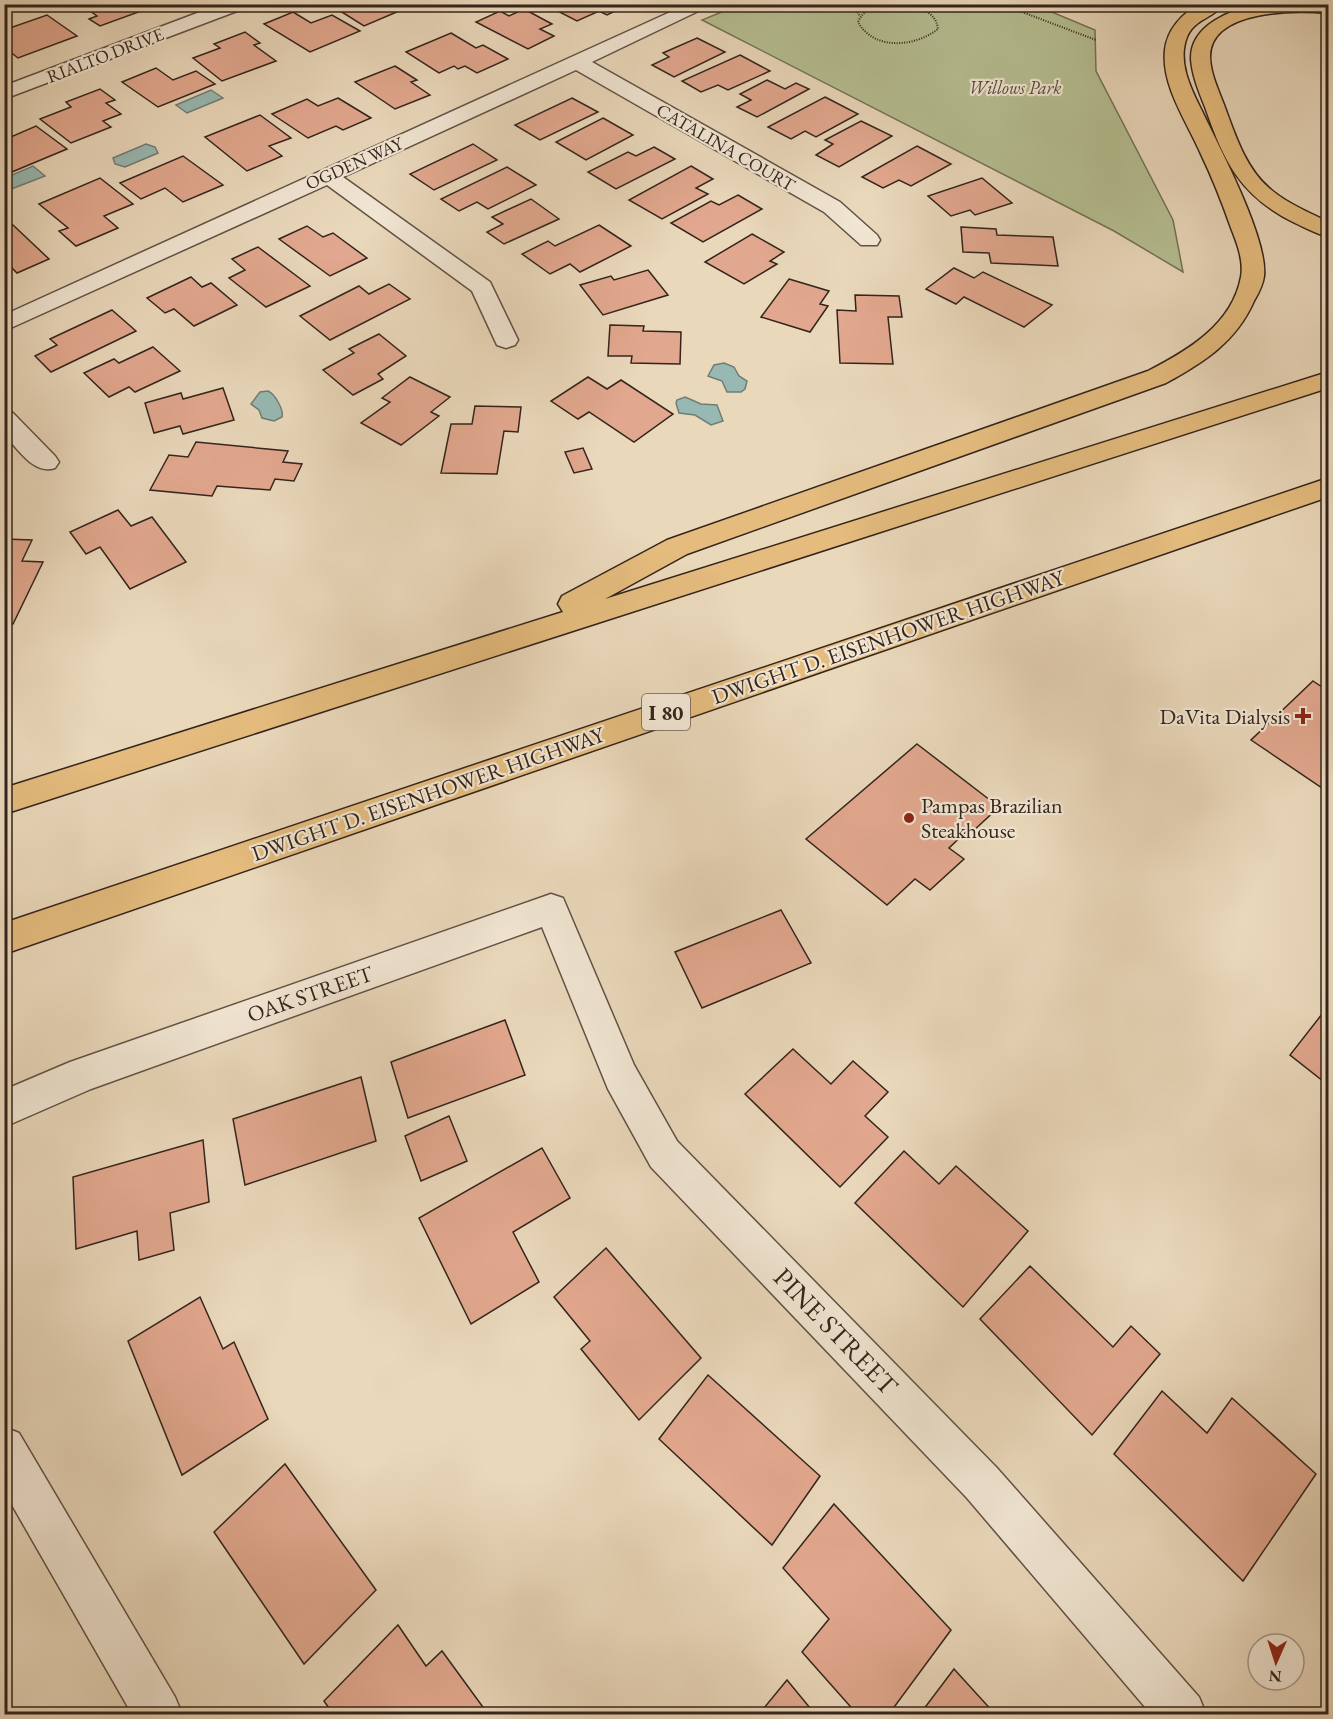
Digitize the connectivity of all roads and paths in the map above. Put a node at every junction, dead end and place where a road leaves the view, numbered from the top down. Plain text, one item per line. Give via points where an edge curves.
1 (239, 4) edge
2 (704, 4) edge
3 (852, 4) edge
4 (890, 4) edge
5 (900, 4) edge
6 (1001, 4) edge
7 (1213, 5) edge
8 (1329, 8) edge
9 (860, 16) junction
10 (1096, 40) dead end
11 (577, 62) junction
12 (4, 93) edge
13 (327, 175) junction
14 (1329, 230) edge
15 (869, 240) dead end
16 (4, 324) edge
17 (506, 340) dead end
18 (1329, 380) edge
19 (4, 419) edge
20 (46, 462) dead end
21 (1329, 487) edge
22 (507, 640) junction
23 (4, 801) edge
24 (551, 909) joint
25 (4, 939) edge
26 (4, 1109) edge
27 (4, 1448) edge
28 (158, 1714) edge
29 (1182, 1714) edge

1 - 12 street, RIALTO DRIVE
2 - 11 street, OGDEN WAY
3 - 9 path
4 - 9 path
5 - 9 path via 926,11 937,20 938,29 915,42 885,41 861,30
6 - 10 path
7 - 22 highway via 1184,22 1174,48 1175,73 1249,241 1254,274 1240,308 1220,338 1202,354 1157,377 677,547
8 - 14 highway via 1264,8 1229,18 1208,35 1200,54 1206,83 1237,163 1255,187 1291,213
11 - 13 street, OGDEN WAY
11 - 15 street, CATALINA COURT via 832,207
13 - 16 street, OGDEN WAY
13 - 17 street via 482,287
18 - 22 highway
19 - 20 street
21 - 25 highway, DWIGHT D. EISENHOWER HIGHWAY / I 80
22 - 23 highway
24 - 26 street, OAK STREET via 69,1080
24 - 29 street, PINE STREET via 621,1077 664,1154 982,1483
27 - 28 street

